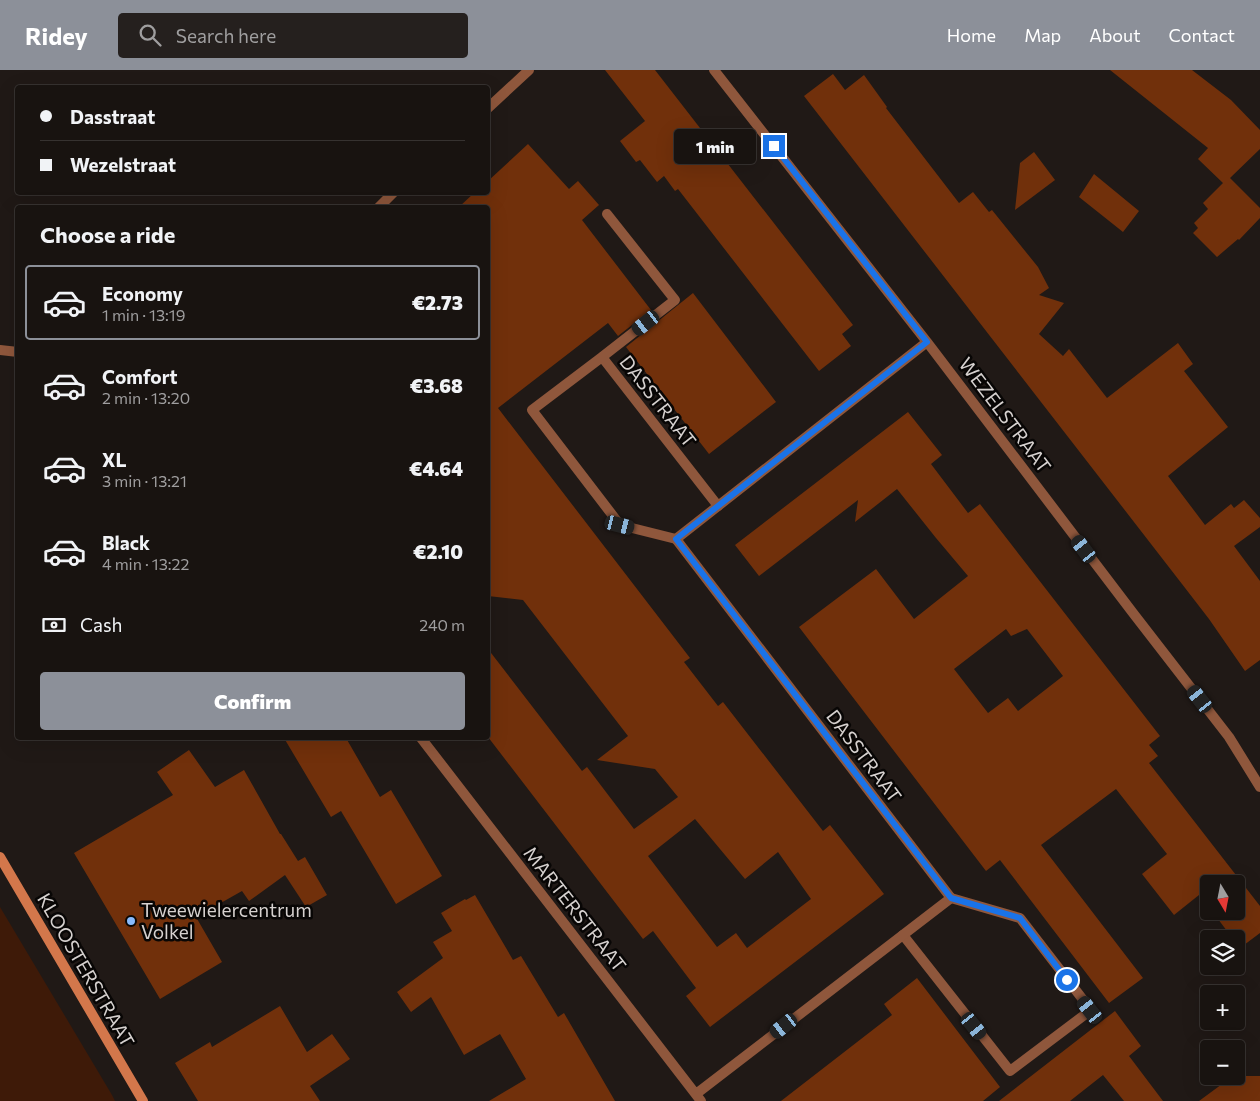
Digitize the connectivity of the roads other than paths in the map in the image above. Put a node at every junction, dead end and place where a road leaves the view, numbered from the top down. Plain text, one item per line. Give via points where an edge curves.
1 (529, 70) edge
2 (714, 70) edge
3 (490, 106) edge
4 (391, 195) edge
5 (381, 205) edge
6 (607, 214) dead end
7 (927, 342) junction
8 (0, 350) edge
9 (15, 352) edge
10 (602, 357) junction
11 (718, 506) junction
12 (676, 539) junction
13 (423, 740) edge
14 (1260, 787) edge
15 (0, 857) edge
16 (951, 898) junction
17 (903, 935) junction
18 (698, 1097) edge
19 (143, 1101) edge

1 - 3 street
2 - 7 street, WEZELSTRAAT
4 - 5 street
6 - 10 street via 675,300
7 - 11 street
7 - 14 street, WEZELSTRAAT via 1229,737
8 - 9 street
10 - 11 street, DASSTRAAT
10 - 12 street, DASSTRAAT via 532,410 620,525
11 - 12 street
12 - 16 street, DASSTRAAT
13 - 18 street, MARTERSTRAAT
15 - 19 street, KLOOSTERSTRAAT
16 - 17 street
16 - 17 street via 1020,918 1090,1010 1010,1071
17 - 18 street

